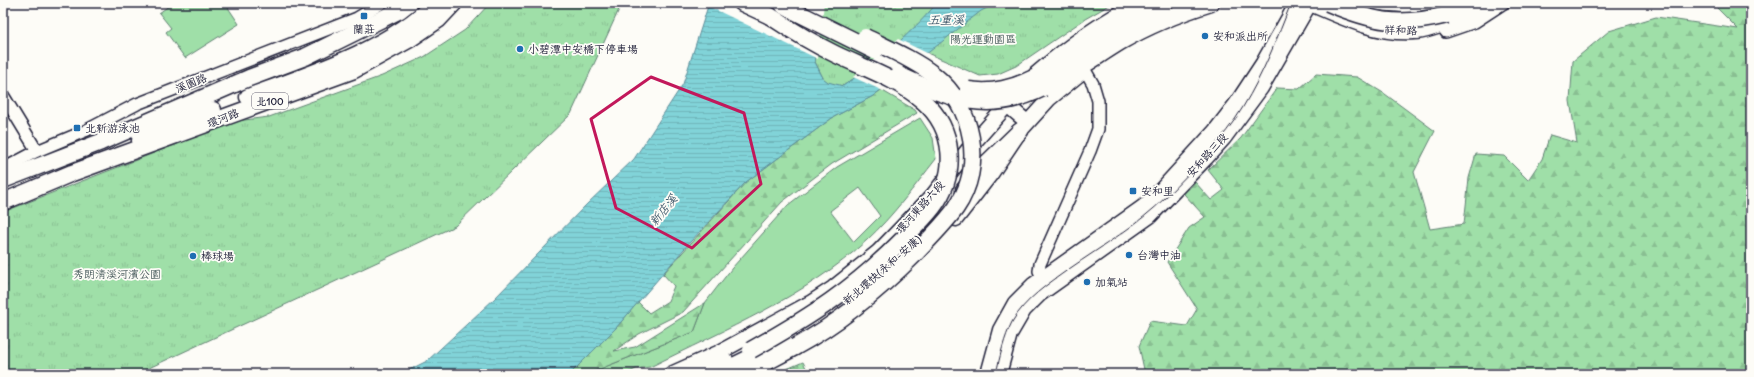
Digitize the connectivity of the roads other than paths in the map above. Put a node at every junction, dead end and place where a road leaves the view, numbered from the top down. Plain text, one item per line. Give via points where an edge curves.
1 (382, 3) edge
2 (409, 3) edge
3 (424, 3) edge
4 (434, 3) edge
5 (454, 3) edge
6 (742, 3) edge
7 (1139, 3) edge
8 (1152, 3) edge
9 (1164, 3) edge
10 (1180, 3) edge
11 (1211, 3) edge
12 (1217, 3) edge
13 (1306, 3) edge
14 (1377, 3) edge
15 (1428, 3) edge
16 (1478, 3) edge
17 (1491, 3) edge
18 (1504, 3) edge
19 (1335, 6) edge
20 (777, 9) edge
21 (1448, 13) edge
22 (1085, 70) junction
23 (1039, 82) junction
24 (254, 91) junction
25 (3, 95) edge
26 (1007, 105) junction
27 (1023, 127) junction
28 (101, 142) junction
29 (37, 151) junction
30 (3, 169) edge
31 (72, 173) junction
32 (3, 180) edge
33 (3, 202) edge
34 (1045, 283) junction
35 (671, 374) edge
36 (700, 374) edge
37 (717, 374) edge
38 (744, 374) edge
39 (754, 374) edge
40 (988, 374) edge
41 (999, 374) edge

1 - 29 street, 溪園路 via 357,18 137,104 85,131
2 - 28 highway, 北100 via 305,58 249,78
3 - 24 highway via 388,31
4 - 24 highway via 389,38 346,59
5 - 31 highway, 環河路 / 北100 via 438,20 410,39 354,70
6 - 20 highway
7 - 26 main road, 環河東路六段 via 1086,33 1057,56
8 - 23 highway via 1128,14 1102,31
9 - 23 highway via 1133,19
10 - 23 highway via 1154,13 1066,69
11 - 23 highway via 1148,27 1062,79
12 - 22 main road via 1142,32
13 - 19 main road
13 - 34 main road, 安和路三段 via 1283,40 1261,88 1224,138 1169,198 1150,216
14 - 15 main road via 1417,6
16 - 21 highway via 1473,7
17 - 21 main road via 1461,22
18 - 21 street via 1475,22 1446,32
19 - 21 highway, bridge via 1371,19 1388,22 1407,22
20 - 23 highway, bridge via 842,48 918,84 960,99 997,103 1027,96
20 - 36 highway, bridge via 803,38 894,83 923,101 946,133 950,149 947,179 933,207 856,283 817,312 751,350
20 - 38 highway, bridge via 815,15 908,58 934,76 956,99 964,114 970,130 973,152 969,180 956,207 895,274 830,325 795,348
22 - 27 main road via 1049,99
22 - 34 street via 1098,101 1098,129 1040,264 1039,271
24 - 28 highway
24 - 31 highway via 164,128
25 - 29 street
26 - 27 main road
26 - 35 main road, 環河東路六段 via 933,195 878,252 810,303 718,353
27 - 37 highway, 新北環快(永和-安康) via 986,164 933,225 870,284 828,315
27 - 39 main road via 958,216 893,283 828,332
28 - 32 highway, 北100
29 - 30 street, 溪園路
31 - 33 highway, 環河路 / 北100
34 - 40 main road, 安和路三段 via 1033,285 1015,303 994,344
34 - 41 main road, 安和路三段 via 1016,323 1005,347

